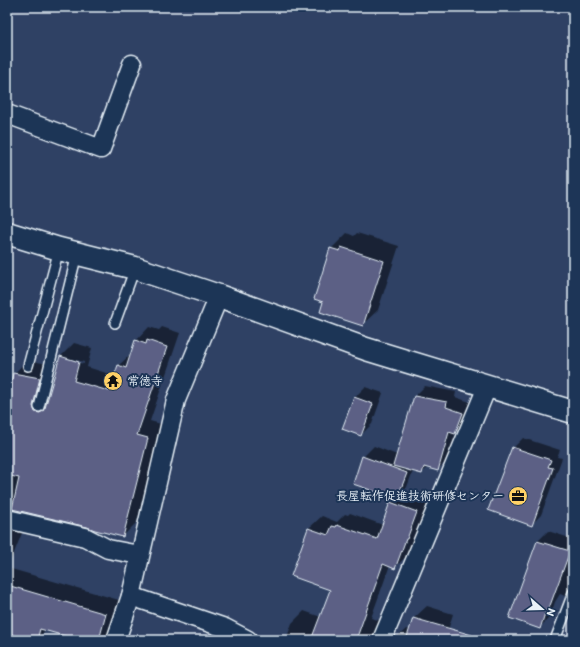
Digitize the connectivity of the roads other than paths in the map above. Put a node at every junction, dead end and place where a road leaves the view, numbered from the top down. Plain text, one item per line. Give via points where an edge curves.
1 (132, 64) dead end
2 (7, 114) edge
3 (7, 233) edge
4 (68, 251) junction
5 (135, 268) junction
6 (219, 296) junction
7 (115, 324) dead end
8 (28, 366) dead end
9 (487, 386) junction
10 (39, 407) dead end
11 (573, 412) edge
12 (7, 519) edge
13 (139, 555) junction
14 (573, 593) edge
15 (131, 596) junction
16 (116, 640) edge
17 (248, 640) edge
18 (382, 640) edge
19 (555, 640) edge

1 - 2 street via 101,150
3 - 4 main road
4 - 5 main road
4 - 8 lane
4 - 10 lane
5 - 6 main road
5 - 7 lane
6 - 9 main road via 366,349
6 - 13 street via 176,400
9 - 11 main road
9 - 18 street
12 - 13 street via 84,537 108,549
13 - 15 street
14 - 19 lane
15 - 16 street
15 - 17 street via 225,628

